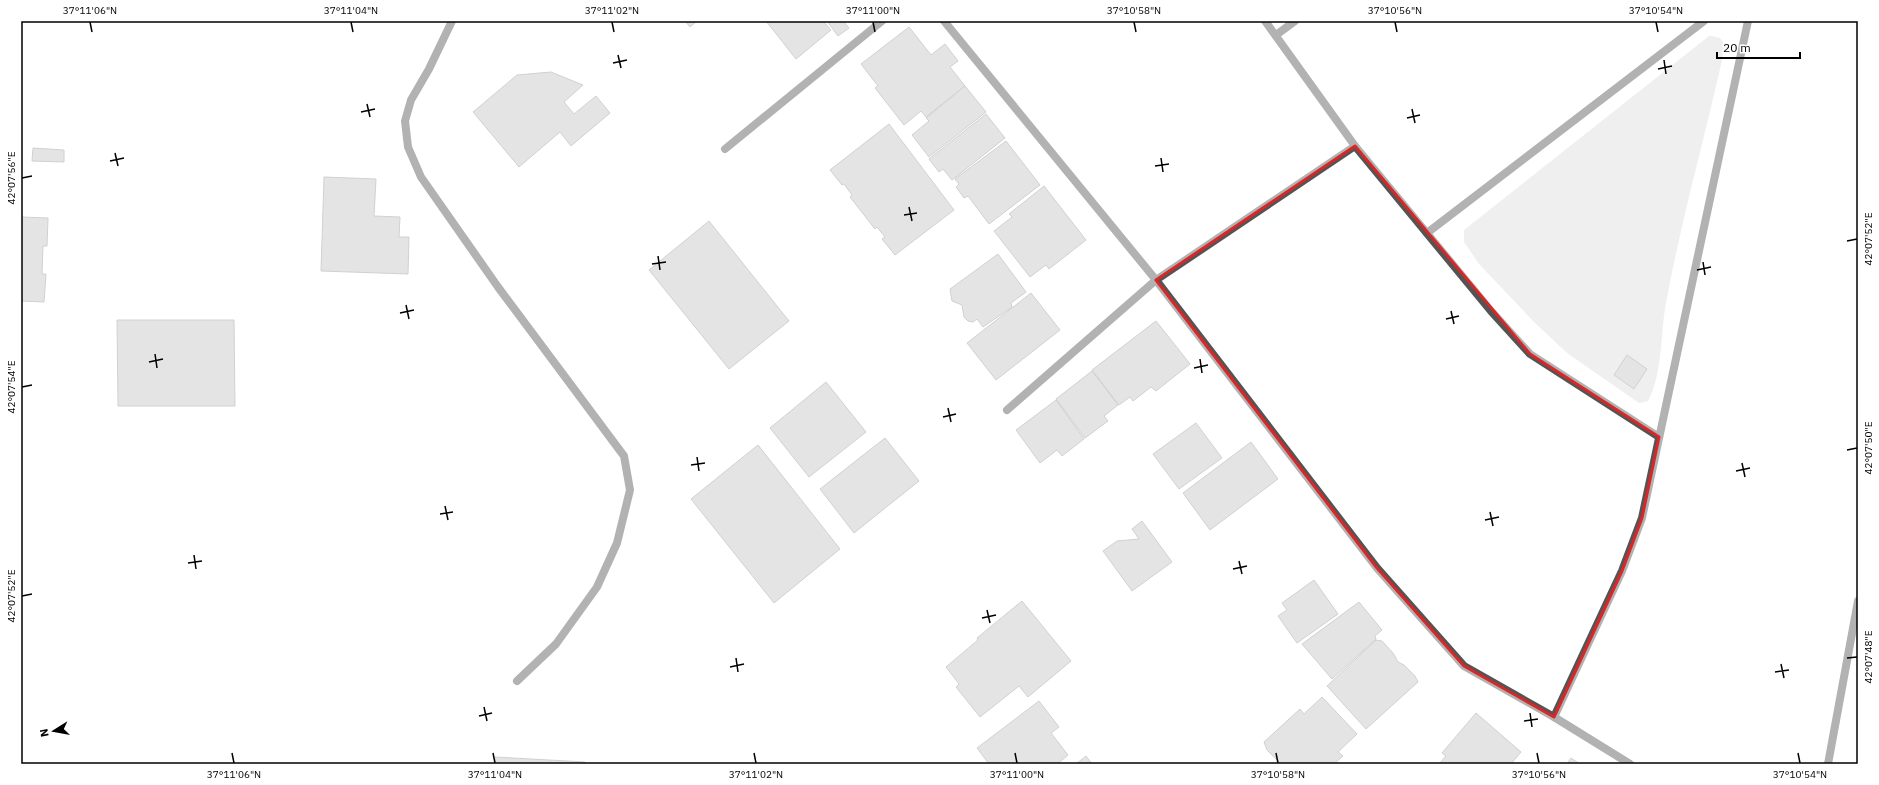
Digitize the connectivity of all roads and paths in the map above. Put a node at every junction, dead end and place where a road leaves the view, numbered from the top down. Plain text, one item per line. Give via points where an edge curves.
1 (452, 21) edge
2 (882, 21) edge
3 (944, 21) edge
4 (1265, 21) edge
5 (1294, 21) edge
6 (1704, 21) edge
7 (1748, 21) edge
8 (1276, 35) junction
9 (1355, 146) junction
10 (725, 150) dead end
11 (1427, 233) junction
12 (1156, 280) junction
13 (1007, 410) dead end
14 (1659, 437) junction
15 (1858, 601) edge
16 (517, 681) dead end
17 (1554, 717) junction
18 (1630, 764) edge
19 (1828, 764) edge

1 - 16 street via 411,100 405,121 408,147 421,177 498,287 624,456 630,490 617,543 597,587 556,644
2 - 10 street
3 - 12 street
4 - 8 street
5 - 8 street
6 - 11 street
7 - 14 street
8 - 9 street
9 - 11 street
9 - 12 street
11 - 14 street via 1530,354
12 - 13 street
12 - 17 street via 1377,568 1464,666
14 - 17 street via 1642,518 1622,571
15 - 19 street
17 - 18 street

